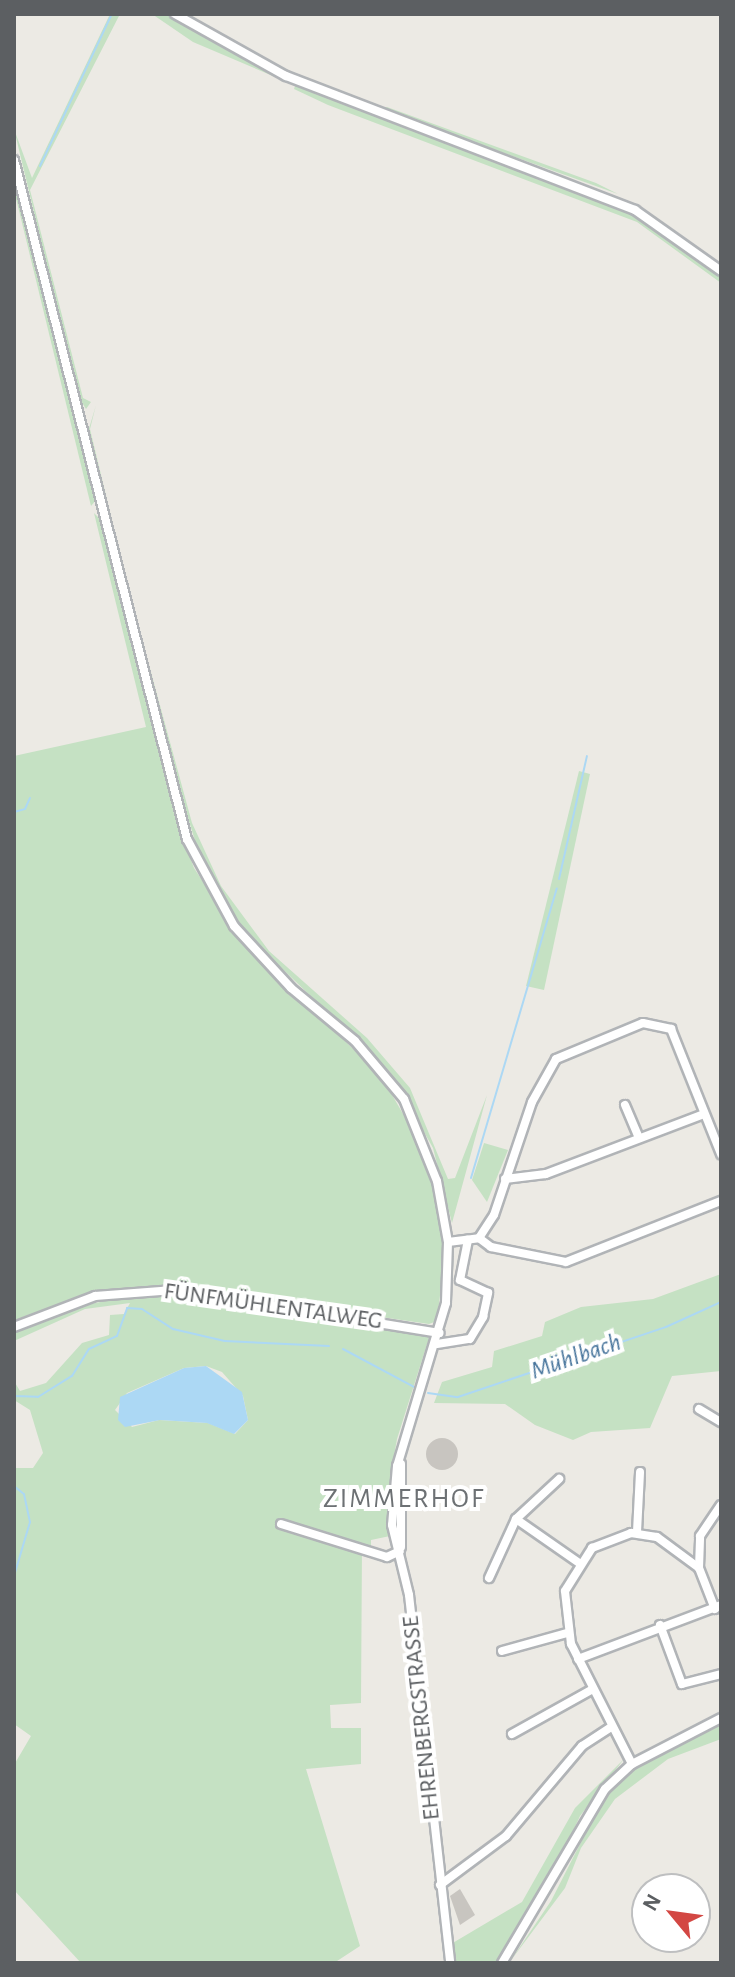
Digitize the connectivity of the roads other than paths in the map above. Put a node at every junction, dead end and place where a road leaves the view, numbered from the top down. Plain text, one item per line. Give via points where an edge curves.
1 (175, 14) edge
2 (14, 160) edge
3 (721, 271) edge
4 (625, 1105) dead end
5 (704, 1114) junction
6 (639, 1138) junction
7 (721, 1154) edge
8 (505, 1179) junction
9 (721, 1201) edge
10 (479, 1238) junction
11 (468, 1240) junction
12 (448, 1242) junction
13 (14, 1327) edge
14 (440, 1333) junction
15 (437, 1344) junction
16 (699, 1409) dead end
17 (721, 1422) edge
18 (640, 1472) dead end
19 (559, 1479) dead end
20 (721, 1505) edge
21 (516, 1519) junction
22 (281, 1524) dead end
23 (637, 1532) junction
24 (700, 1536) junction
25 (680, 1549) junction
26 (400, 1551) junction
27 (579, 1563) junction
28 (699, 1568) junction
29 (489, 1578) dead end
30 (718, 1607) edge
31 (660, 1625) junction
32 (567, 1633) junction
33 (502, 1651) dead end
34 (578, 1659) junction
35 (721, 1674) edge
36 (591, 1690) junction
37 (721, 1718) edge
38 (611, 1727) junction
39 (512, 1734) dead end
40 (632, 1764) junction
41 (440, 1885) junction
42 (450, 1963) edge
43 (502, 1963) edge

1 - 3 street via 286,76 635,210
2 - 12 street, EHRENBERGSTRASSE via 187,839 234,926 291,988 355,1041 404,1099 437,1181
4 - 6 street
5 - 6 street
5 - 7 street
5 - 8 street via 671,1029 643,1023 556,1059 532,1102
6 - 8 street via 546,1174
8 - 10 street
9 - 10 street via 566,1262 491,1247
10 - 11 street
11 - 12 street
11 - 15 street via 460,1280 488,1293 483,1317 470,1339
12 - 14 street, EHRENBERGSTRASSE
13 - 14 street, FÜNFMÜHLENTALWEG via 95,1296 174,1290
14 - 15 street, EHRENBERGSTRASSE
15 - 26 street, EHRENBERGSTRASSE via 402,1451 392,1525
16 - 17 street
18 - 23 street
19 - 21 street
20 - 24 street
21 - 27 street
21 - 29 street
22 - 26 street via 373,1554
23 - 25 street
23 - 27 street via 601,1542
24 - 25 street via 691,1548
24 - 28 street
25 - 28 street
26 - 41 street, EHRENBERGSTRASSE
27 - 32 street via 565,1591
28 - 30 street
30 - 31 street
31 - 34 street
31 - 35 street via 682,1684
32 - 33 street
32 - 34 street
34 - 36 street
36 - 38 street
36 - 39 street
37 - 40 street
38 - 40 street
38 - 41 street via 582,1746 527,1816
40 - 43 street via 582,1821 548,1894
41 - 42 street, EHRENBERGSTRASSE

